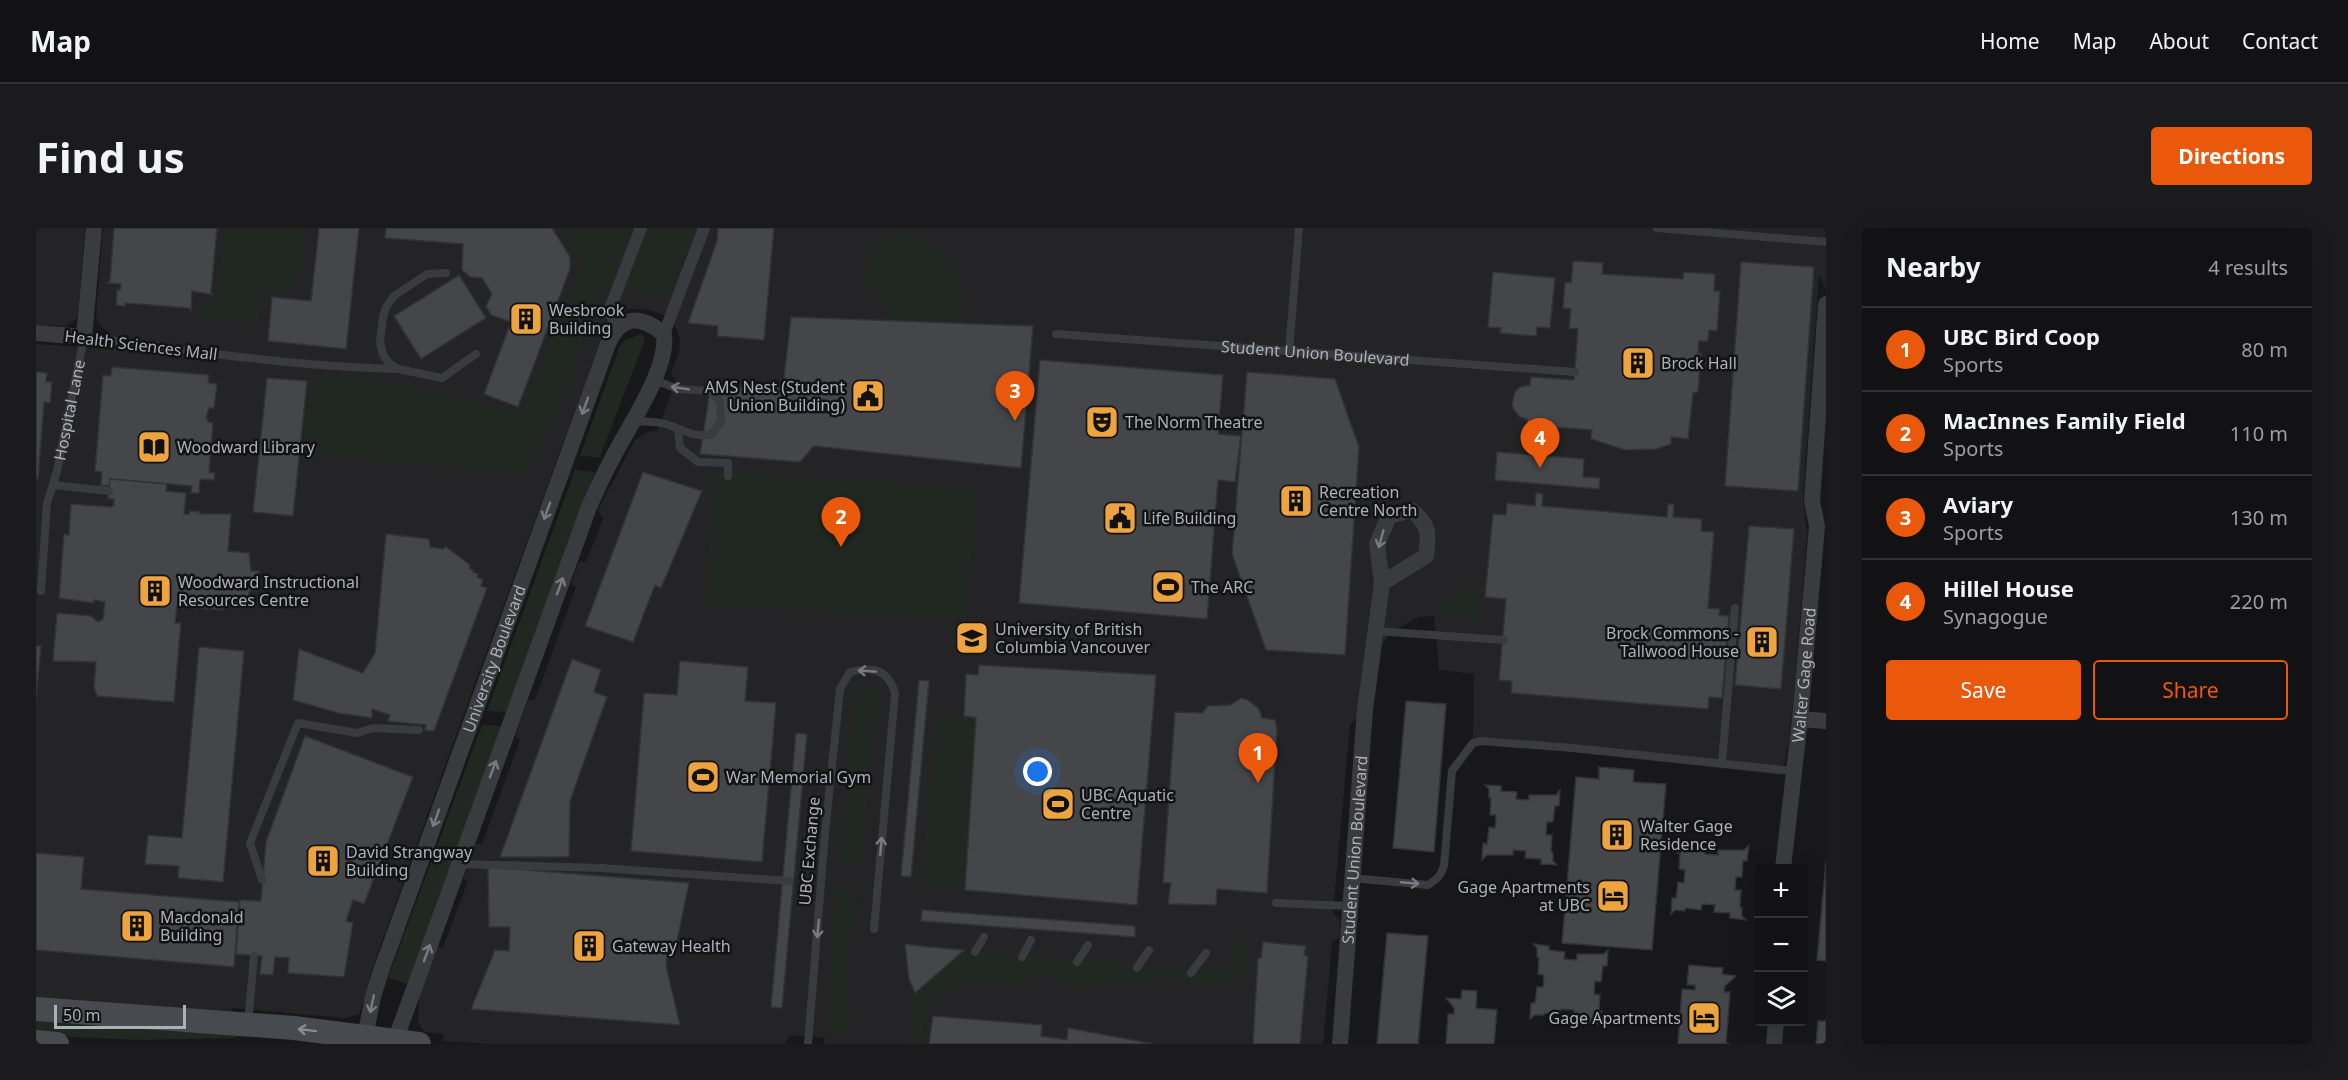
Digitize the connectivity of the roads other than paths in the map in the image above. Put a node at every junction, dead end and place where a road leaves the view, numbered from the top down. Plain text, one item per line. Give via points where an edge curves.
1 (94, 228) edge
2 (641, 228) edge
3 (704, 228) edge
4 (1299, 228) edge
5 (1657, 228) edge
6 (1668, 229) edge
7 (1826, 242) edge
8 (446, 273) dead end
9 (1826, 304) edge
10 (618, 326) junction
11 (36, 333) edge
12 (664, 334) junction
13 (1056, 334) dead end
14 (84, 337) junction
15 (1288, 351) junction
16 (476, 354) dead end
17 (398, 369) junction
18 (1575, 372) dead end
19 (654, 380) junction
20 (632, 422) junction
21 (678, 429) junction
22 (1821, 469) edge
23 (728, 476) dead end
24 (52, 485) junction
25 (109, 491) dead end
26 (1382, 583) dead end
27 (41, 591) dead end
28 (1735, 608) dead end
29 (1376, 631) junction
30 (1503, 640) dead end
31 (1800, 719) junction
32 (1826, 721) edge
33 (419, 730) dead end
34 (1722, 763) junction
35 (1793, 771) junction
36 (460, 864) junction
37 (1783, 864) edge
38 (1352, 878) junction
39 (262, 880) dead end
40 (789, 881) dead end
41 (1276, 903) dead end
42 (1349, 906) junction
43 (874, 929) dead end
44 (984, 937) dead end
45 (1031, 940) dead end
46 (1088, 945) dead end
47 (1149, 950) dead end
48 (975, 952) dead end
49 (1206, 953) dead end
50 (254, 956) dead end
51 (1022, 957) dead end
52 (1077, 962) dead end
53 (1137, 968) dead end
54 (1191, 973) dead end
55 (36, 1009) edge
56 (248, 1024) junction
57 (1776, 1026) edge
58 (364, 1041) edge
59 (36, 1042) edge
60 (395, 1042) edge
61 (57, 1044) edge
62 (419, 1044) edge
63 (808, 1044) edge
64 (1340, 1044) edge
65 (1774, 1044) edge

1 - 14 street, Hospital Lane
2 - 10 street via 609,311
3 - 12 street
4 - 15 lane
5 - 6 lane
6 - 7 lane
8 - 17 lane via 427,274 394,296 386,307 380,342 383,355
9 - 22 street, Walter Gage Road
10 - 12 street via 638,320
10 -> 58 street, University Boulevard via 608,344 389,949
11 - 14 street, Health Sciences Mall
12 - 19 street via 666,346
13 - 15 lane, Student Union Boulevard
14 - 17 lane, Health Sciences Mall via 247,358
14 - 24 lane, Hospital Lane
15 - 18 lane, Student Union Boulevard
16 - 17 lane, Health Sciences Mall via 442,378
19 - 20 street
21 -> 19 lane via 698,436 711,435 721,421 720,402 710,391 678,389
20 - 21 lane via 646,421
36 -> 20 street via 589,507
21 - 23 lane via 680,448 698,462 728,463
22 - 31 street, Walter Gage Road via 1812,501 1817,526
24 - 25 lane
24 - 27 lane, Hospital Lane via 46,503
26 - 29 street, Student Union Boulevard
28 - 34 lane
29 - 30 lane
29 - 38 street, Student Union Boulevard via 1365,710
31 - 32 street
31 - 35 street, Walter Gage Road
33 - 39 lane via 373,728 357,733 298,723 250,843
34 - 35 lane
38 -> 34 lane via 1428,885 1442,874 1452,771 1473,743 1564,747
35 - 37 street, Walter Gage Road
36 - 40 lane via 602,868
60 -> 36 street
38 - 42 street, Student Union Boulevard
41 - 42 lane
42 - 64 street, Student Union Boulevard
43 -> 63 lane, UBC Exchange via 895,693 891,679 865,668 850,672 840,689
44 - 48 lane
45 - 51 lane
46 - 52 lane
47 - 53 lane
49 - 54 lane
50 - 56 lane
55 - 56 main road
58 -> 56 main road
57 - 65 street
58 - 60 main road
59 - 61 main road
60 - 62 main road

